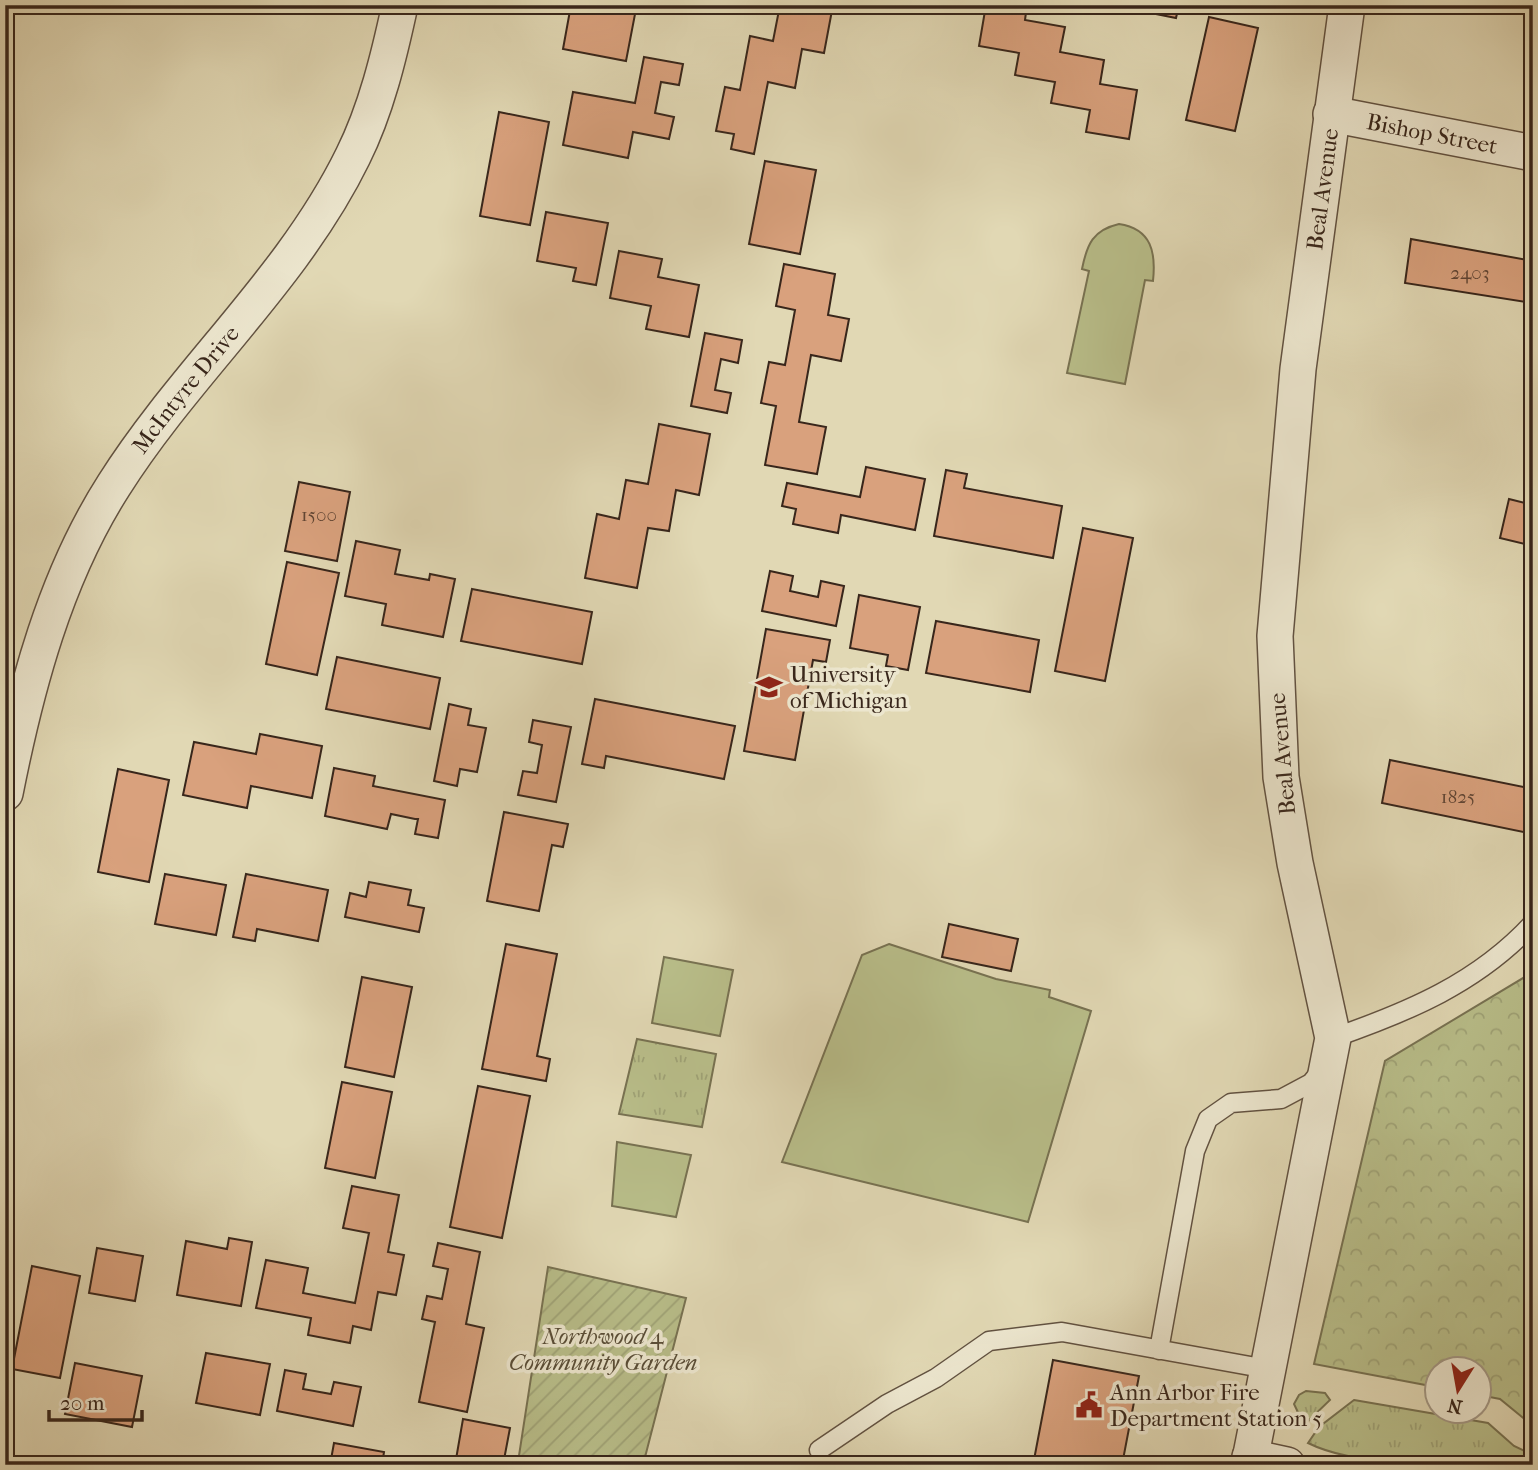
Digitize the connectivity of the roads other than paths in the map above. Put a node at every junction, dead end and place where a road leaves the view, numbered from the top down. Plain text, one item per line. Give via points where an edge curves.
1 (400, 5) edge
2 (1347, 5) edge
3 (1331, 114) junction
4 (1533, 153) edge
5 (5, 793) edge
6 (1533, 923) edge
7 (1329, 1050) junction
8 (1159, 1350) junction
9 (1267, 1369) junction
10 (819, 1450) dead end
11 (1249, 1461) edge
12 (1287, 1465) edge

1 - 5 street, McIntyre Drive via 375,102 354,155 326,205 276,275 158,419 112,488 77,555 30,682
2 - 3 street, Beal Avenue
3 - 4 street, Bishop Street
3 - 7 street, Beal Avenue via 1297,382 1275,636 1281,777
6 - 7 lane via 1470,978
7 - 8 lane via 1311,1083 1298,1092 1263,1103 1231,1103 1208,1119 1195,1151
7 - 9 street, Beal Avenue
8 - 9 lane
8 - 10 lane via 1062,1332 989,1340
9 - 11 street, Beal Avenue
11 - 12 street, Beal Avenue

